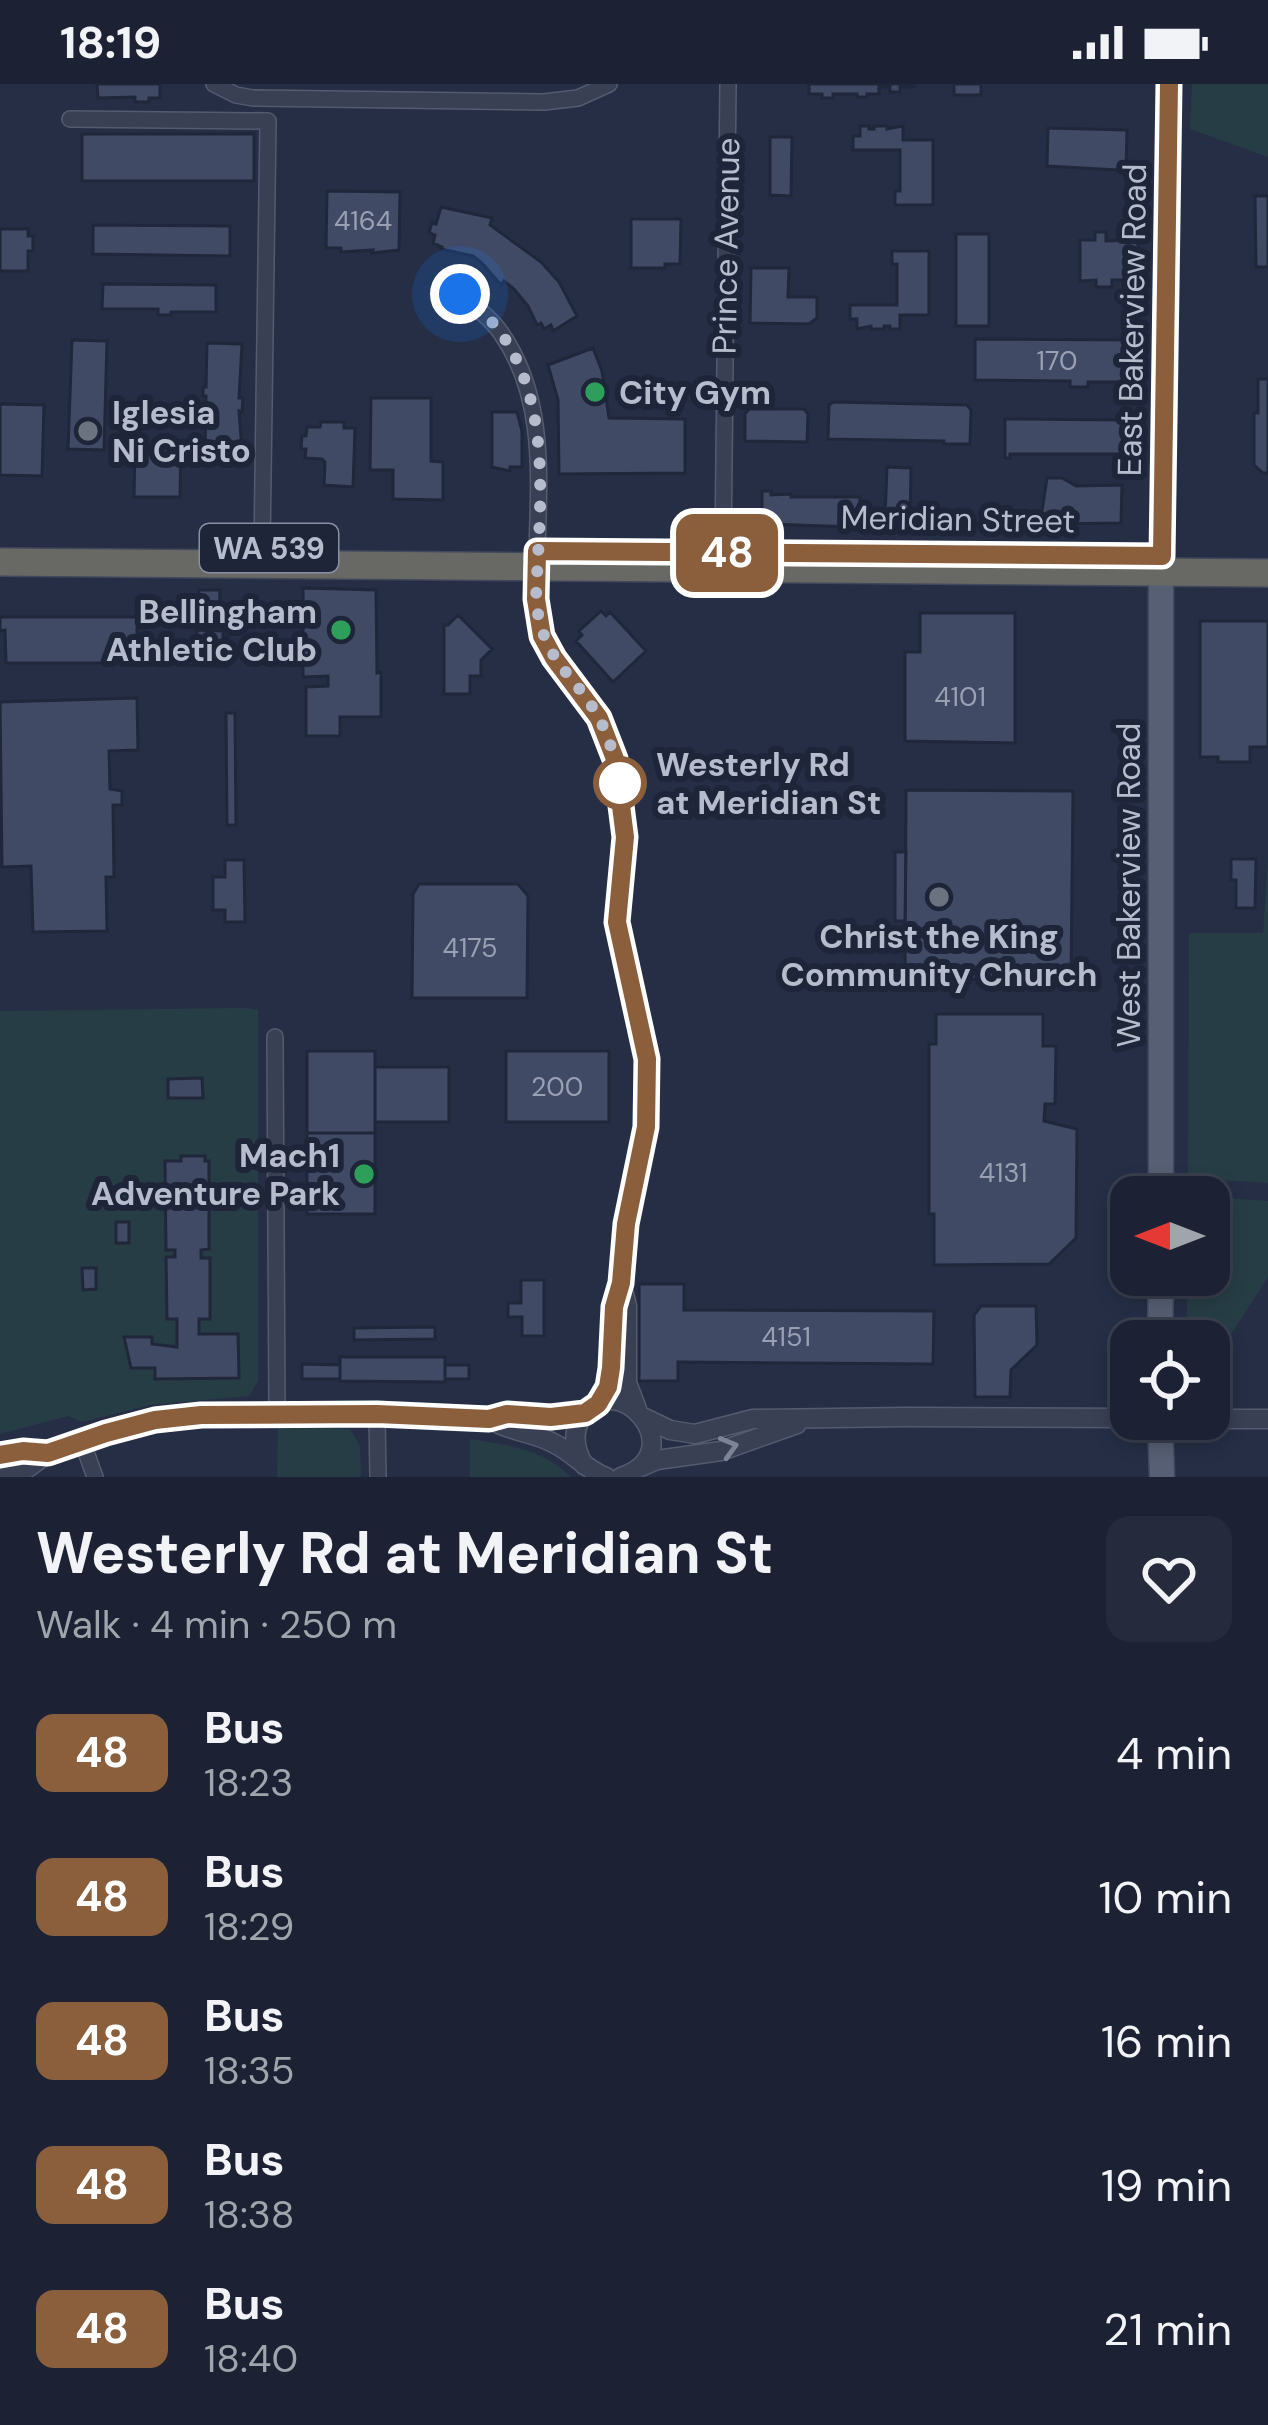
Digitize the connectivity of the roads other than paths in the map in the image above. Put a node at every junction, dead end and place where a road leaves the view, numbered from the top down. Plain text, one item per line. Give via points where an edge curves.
1 (214, 84) edge
2 (609, 84) edge
3 (728, 84) edge
4 (1169, 84) edge
5 (70, 119) dead end
6 (460, 294) dead end
7 (0, 546) edge
8 (723, 553) junction
9 (260, 556) junction
10 (1268, 557) edge
11 (537, 559) junction
12 (0, 562) edge
13 (1161, 565) junction
14 (656, 568) junction
15 (1268, 573) edge
16 (274, 1037) dead end
17 (1161, 1176) edge
18 (621, 1283) junction
19 (592, 1408) junction
20 (277, 1413) junction
21 (641, 1413) junction
22 (377, 1414) junction
23 (815, 1418) junction
24 (1110, 1418) edge
25 (489, 1419) junction
26 (1230, 1419) edge
27 (1268, 1419) edge
28 (1161, 1440) edge
29 (82, 1441) junction
30 (48, 1453) junction
31 (0, 1455) edge
32 (596, 1473) edge
33 (0, 1474) edge
34 (630, 1474) edge
35 (95, 1477) edge
36 (377, 1477) edge
37 (1162, 1477) edge

1 - 2 street via 253,98 529,102 578,98
3 - 8 street, Prince Avenue
4 - 13 main road, East Bakerview Road
5 - 9 street via 268,122
6 - 11 street via 500,331 531,401
7 - 9 highway, Meridian Street / WA 539
8 - 11 highway, Meridian Street / WA 539
8 - 13 highway, Meridian Street / WA 539
8 - 14 highway
9 - 11 highway, Meridian Street / WA 539
9 - 11 highway, Meridian Street / WA 539 via 362,557 388,549
9 - 12 highway, Meridian Street / WA 539
10 - 13 highway, Meridian Street / WA 539
11 - 14 highway, Meridian Street / WA 539
11 - 18 street via 542,636 599,718 624,811 617,922 649,1081
13 - 14 highway, Meridian Street / WA 539
13 - 15 highway, Meridian Street / WA 539
13 - 17 main road, West Bakerview Road
16 - 20 street
18 - 19 street via 608,1387
18 - 21 street via 627,1383
19 - 21 street via 619,1402
19 - 25 street
19 - 32 street via 575,1444
20 - 22 street
20 - 29 street via 155,1420
21 - 23 street via 695,1434 753,1419
21 - 34 street via 651,1443
22 - 25 street
22 - 36 street
23 - 24 street
34 -> 23 street
25 - 32 street via 551,1441
26 - 27 street
28 - 37 main road
29 - 30 street
29 - 35 street
30 - 31 street
30 - 33 street via 25,1470

